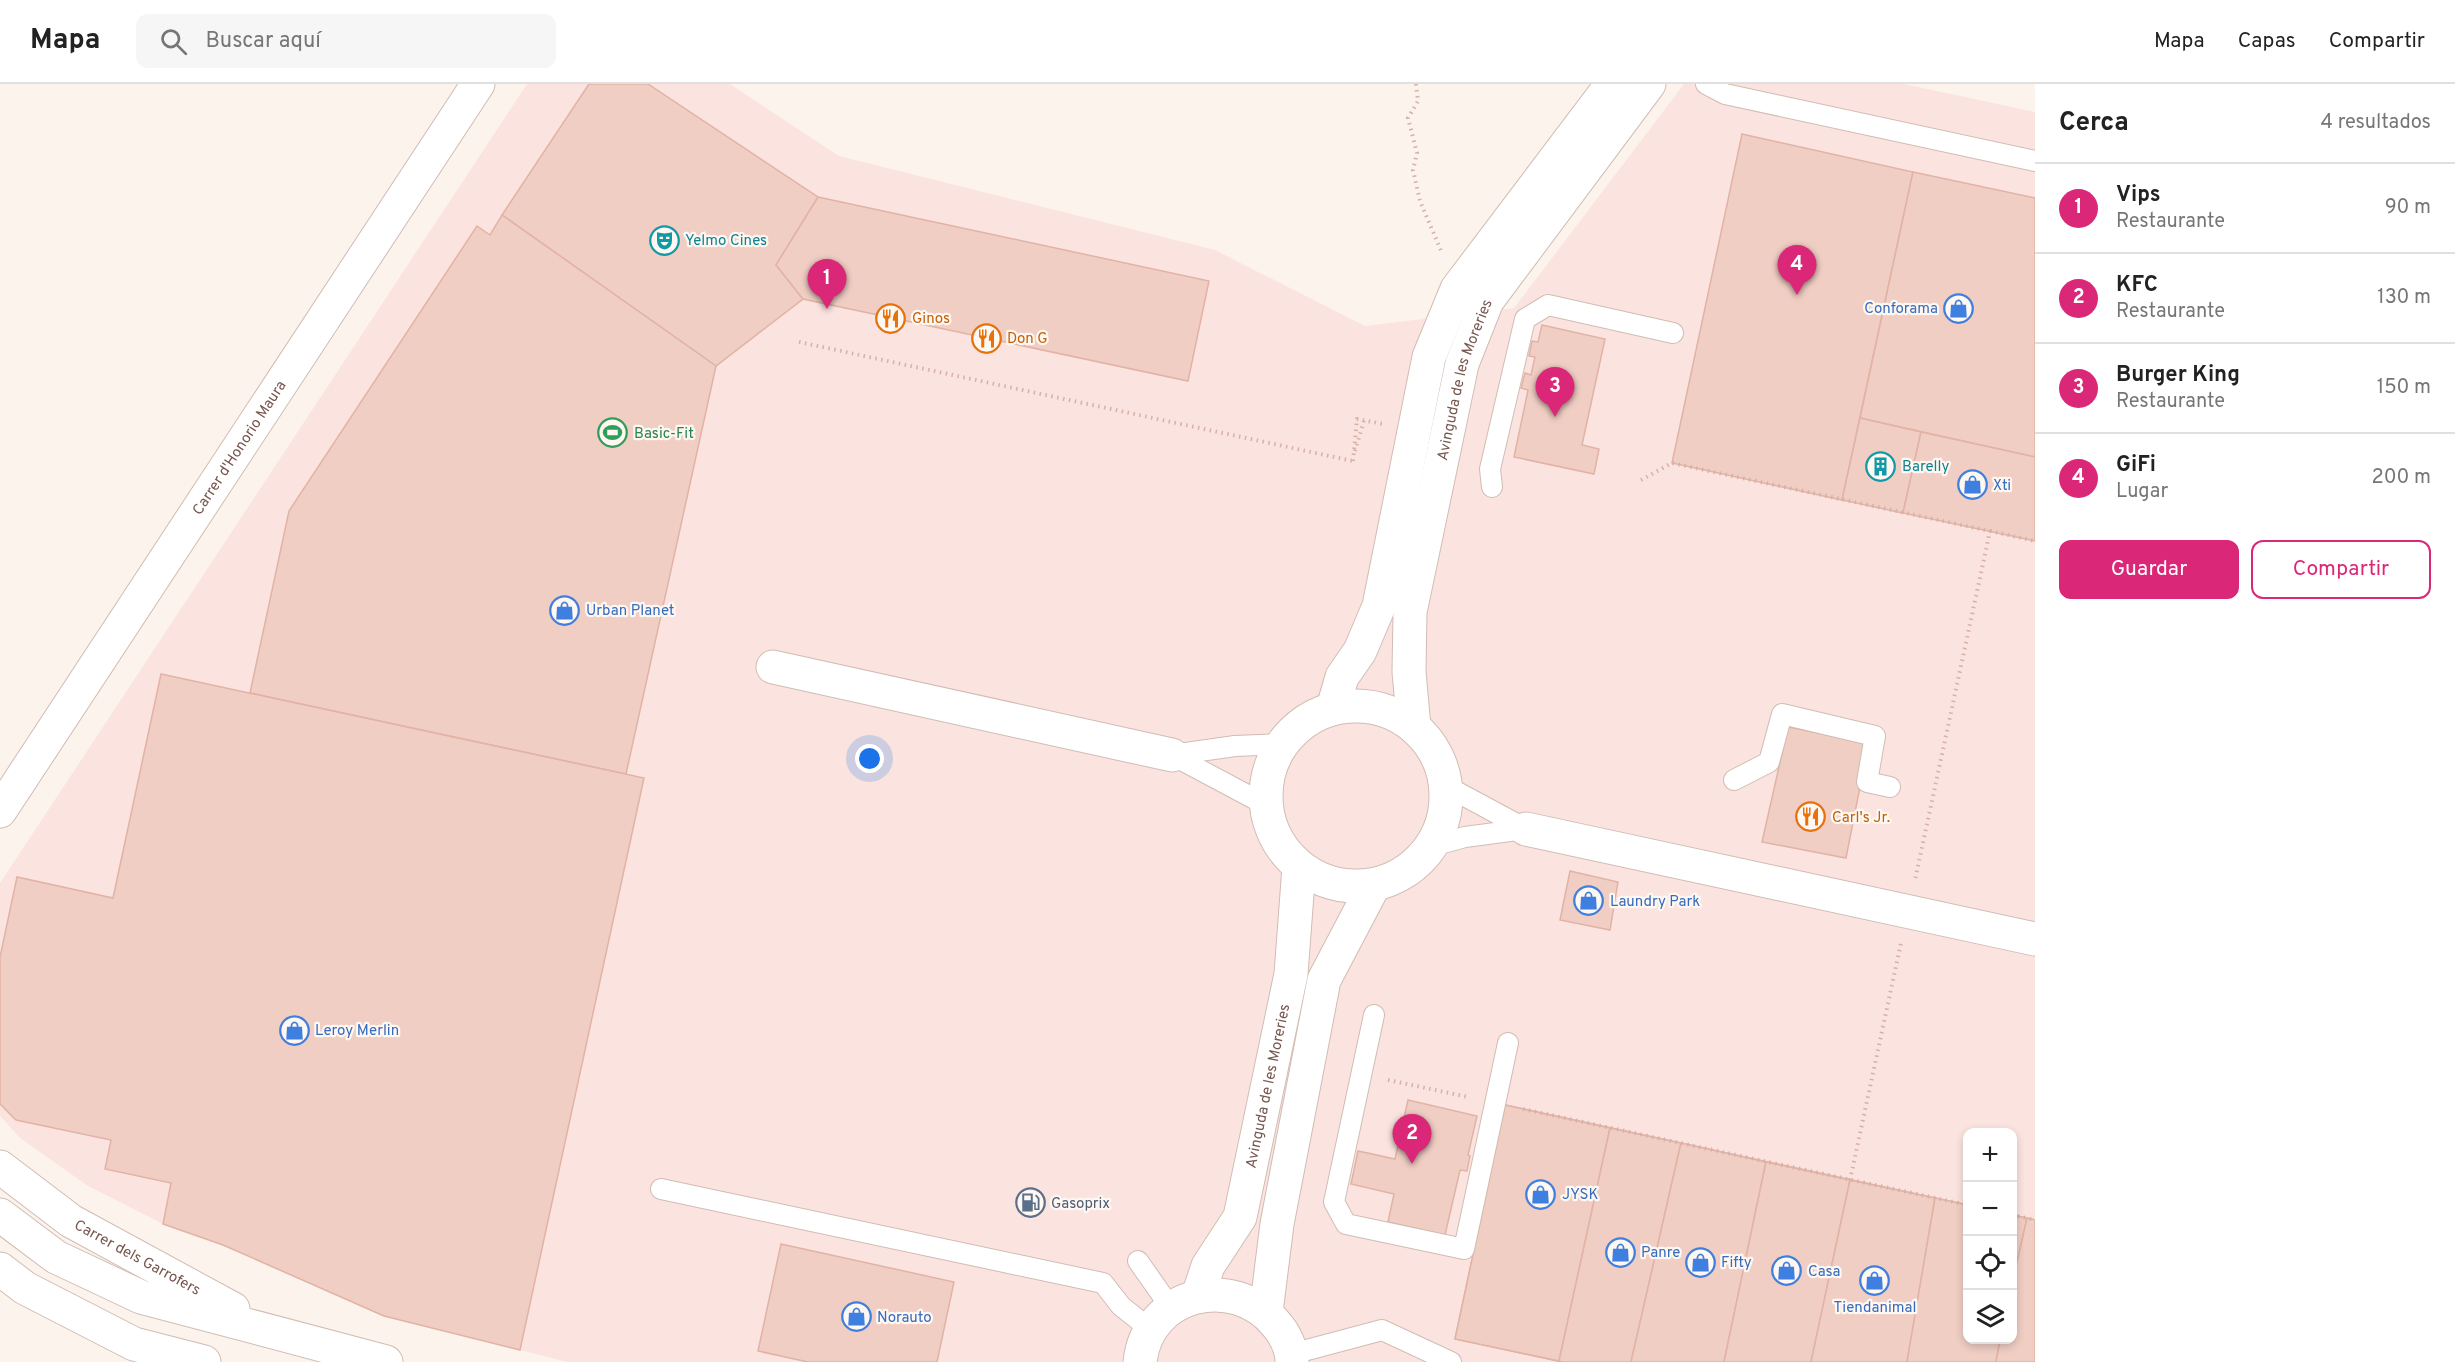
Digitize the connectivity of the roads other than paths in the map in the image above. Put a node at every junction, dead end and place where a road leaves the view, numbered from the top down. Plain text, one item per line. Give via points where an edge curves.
1 (478, 84) edge
2 (1612, 84) edge
3 (1649, 84) edge
4 (1706, 84) edge
5 (2035, 161) edge
6 (1673, 333) dead end
7 (1491, 487) dead end
8 (773, 667) dead end
9 (1333, 708) junction
10 (1414, 727) junction
11 (1281, 744) junction
12 (1172, 754) junction
13 (1734, 780) dead end
14 (1446, 786) junction
15 (1890, 786) dead end
16 (1266, 805) junction
17 (0, 811) edge
18 (1526, 830) junction
19 (1432, 846) junction
20 (1299, 867) junction
21 (1374, 885) junction
22 (2035, 939) edge
23 (1374, 1015) dead end
24 (1508, 1043) dead end
25 (0, 1167) edge
26 (661, 1189) dead end
27 (0, 1215) edge
28 (1138, 1261) dead end
29 (0, 1269) edge
30 (1266, 1311) junction
31 (1173, 1312) junction
32 (282, 1336) junction
33 (1292, 1358) edge
34 (204, 1362) edge
35 (386, 1362) edge
36 (1140, 1362) edge
37 (1451, 1362) edge

1 - 17 street, Carrer d'Honorio Maura
2 - 9 street via 1457,290 1429,357 1380,606 1360,651 1342,677
3 - 10 street, Avinguda de les Moreries via 1487,301 1462,364 1410,612 1408,672
4 - 5 lane via 1725,94
6 - 7 lane via 1548,305 1525,319 1490,469
8 - 12 street
9 - 10 street via 1361,705 1390,712
9 - 11 street via 1304,722
10 - 14 street via 1430,744
11 - 12 lane
11 - 16 street via 1268,773
12 - 16 lane
13 - 15 lane via 1769,762 1782,714 1875,736 1867,782
14 - 18 lane
14 - 19 street via 1444,817
16 - 20 street via 1276,839
18 - 19 lane via 1465,837
18 - 22 street
19 - 21 street via 1397,877
20 - 21 street via 1322,880 1347,887
20 - 31 street, Avinguda de les Moreries via 1291,974 1240,1217
21 - 30 street via 1324,980 1277,1224
23 - 24 lane via 1334,1202 1346,1224 1464,1249
25 - 32 street, Carrer dels Garrofers via 71,1221
26 - 31 lane via 1103,1283 1121,1306
27 - 32 street, Carrer dels Garrofers via 56,1257 141,1297
28 - 31 lane
29 - 34 street via 26,1288 134,1344
30 - 31 street via 1222,1294
30 - 33 street via 1282,1331
31 - 36 street, Avinguda de les Moreries
32 - 35 street, Carrer dels Garrofers
33 - 37 lane via 1382,1330

